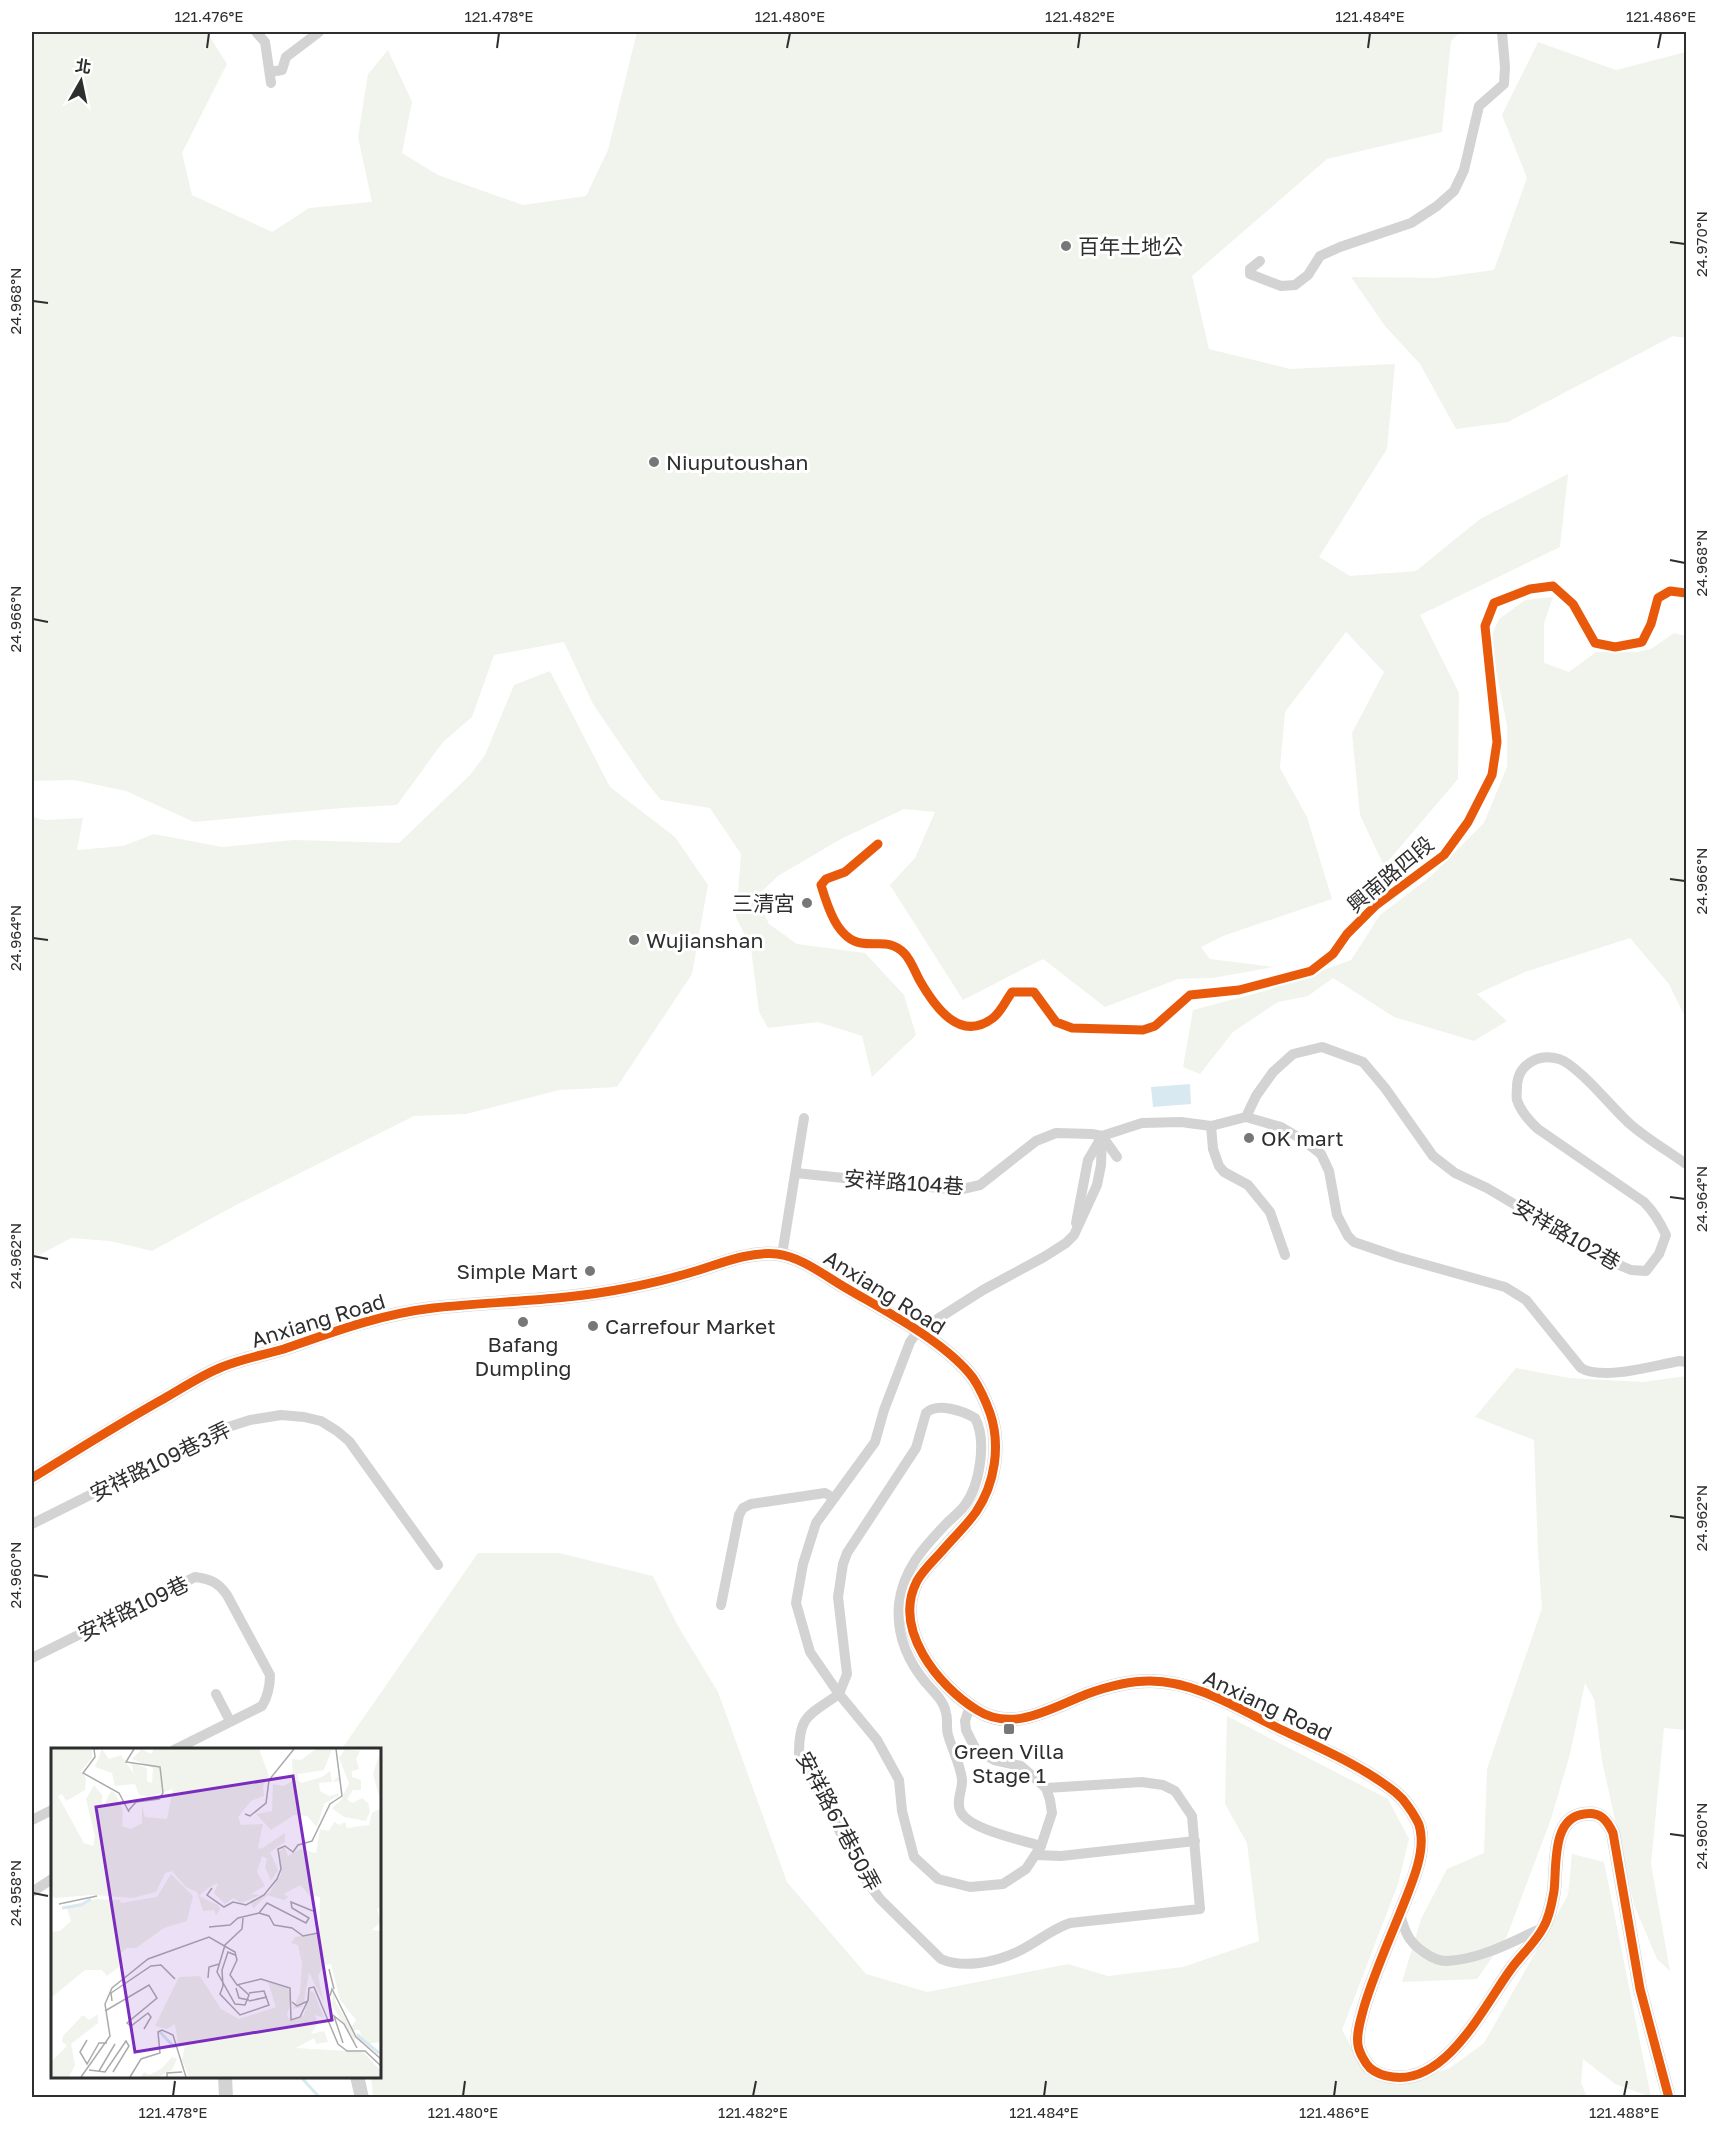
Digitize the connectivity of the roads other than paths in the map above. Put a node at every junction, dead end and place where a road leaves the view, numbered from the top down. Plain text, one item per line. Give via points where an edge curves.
1 (256, 32) edge
2 (319, 32) edge
3 (1502, 32) edge
4 (1260, 261) dead end
5 (1686, 593) edge
6 (879, 844) dead end
7 (1246, 1117) junction
8 (804, 1118) dead end
9 (1211, 1126) junction
10 (1102, 1136) junction
11 (1117, 1157) dead end
12 (1686, 1164) edge
13 (796, 1173) junction
14 (782, 1255) junction
15 (1285, 1255) dead end
16 (917, 1332) junction
17 (1686, 1362) edge
18 (32, 1478) edge
19 (834, 1498) junction
20 (32, 1524) edge
21 (438, 1565) dead end
22 (721, 1605) dead end
23 (32, 1658) edge
24 (216, 1694) dead end
25 (839, 1694) junction
26 (970, 1706) junction
27 (230, 1722) junction
28 (176, 1748) edge
29 (1046, 1788) junction
30 (51, 1810) edge
31 (32, 1820) edge
32 (1195, 1841) junction
33 (1038, 1850) junction
34 (51, 1880) edge
35 (32, 1892) edge
36 (1400, 1914) junction
37 (1544, 1927) junction
38 (225, 2078) edge
39 (357, 2078) edge
40 (226, 2097) edge
41 (362, 2097) edge
42 (1669, 2097) edge

1 - 2 street via 265,42 271,77 282,70 286,57
3 - 4 street via 1504,84 1479,106 1464,171 1454,191 1411,223 1320,256 1295,285 1281,286 1250,274 1250,269
5 - 6 street, 興南路四段 via 1670,591 1658,598 1642,642 1615,647 1595,643 1573,604 1553,586 1530,589 1494,603 1485,626 1497,742 1492,776 1468,822 1444,855 1376,906 1333,954 1311,971 1239,990 1190,995 1155,1026 1143,1030 1072,1028 1056,1022 1034,992 1012,992 995,1017 985,1023 968,1028 955,1024 921,982 905,954 891,943 860,943 845,936 824,895 821,885 826,879 845,872
7 - 9 street
7 - 12 street, 安祥路102巷 via 1273,1072 1293,1054 1322,1047 1363,1062 1433,1156 1455,1173 1631,1270 1646,1271 1659,1254 1666,1235 1662,1225 1644,1202 1526,1118 1516,1098 1517,1079 1526,1064 1538,1058 1563,1060 1632,1125
7 - 17 street via 1281,1127 1321,1154 1329,1171 1337,1215 1354,1242 1505,1287 1526,1300 1588,1372 1616,1373
8 - 13 street
9 - 10 street via 1143,1123
9 - 15 street via 1219,1166 1248,1185 1270,1212
10 - 11 street
10 - 13 street, 安祥路104巷 via 1056,1133 1036,1142 980,1185 958,1190
10 - 16 street via 1097,1185 1066,1244
13 - 14 street
14 - 16 street, Anxiang Road via 801,1262
14 - 18 street, Anxiang Road via 746,1255 627,1288 374,1318 216,1369
16 - 19 street via 884,1410 875,1442
16 - 26 street, Anxiang Road via 942,1348 973,1379 991,1414 996,1443 993,1470 980,1508 917,1581 910,1608 910,1623 924,1657 938,1677
19 - 22 street via 825,1493 743,1508 738,1515
19 - 25 street via 816,1523 796,1603 810,1652
20 - 21 street, 安祥路109巷3弄 via 222,1429 281,1415 304,1417 321,1421 349,1441
23 - 27 street, 安祥路109巷 via 195,1577 210,1579 226,1595 270,1675 262,1706
24 - 27 street
25 - 32 street, 安祥路67巷50弄 via 806,1717 799,1733 799,1753 863,1876 880,1899 941,1959 953,1964 1006,1956 1070,1923 1200,1909
25 - 33 street via 877,1740 899,1780 902,1811 915,1857 938,1879 970,1887 1003,1884 1026,1869
25 - 33 street via 846,1674 838,1597 847,1553 916,1448 926,1413 934,1408 969,1414 975,1418 981,1434 973,1489 966,1504 912,1562 902,1584 900,1635 909,1660 942,1701 947,1733 962,1779 958,1807 962,1815
26 - 29 street via 966,1730 976,1750 994,1760 1021,1766
26 - 36 street, Anxiang Road via 1006,1721 1114,1686 1146,1681 1192,1688 1227,1703 1345,1761 1404,1800 1418,1822 1422,1839
27 - 28 street, 安祥路109巷
29 - 32 street via 1142,1782 1163,1785 1185,1803 1192,1816
29 - 33 street via 1052,1813
30 - 31 street
32 - 33 street via 1061,1856
34 - 35 street
36 - 37 street via 1408,1937 1423,1952 1443,1961 1470,1957
36 - 37 street, Anxiang Road via 1367,1996 1357,2042 1372,2071 1402,2079 1447,2057
37 - 42 street, Anxiang Road via 1553,1898 1560,1836 1580,1814 1601,1816 1613,1833 1640,1989
38 - 40 street
39 - 41 street

